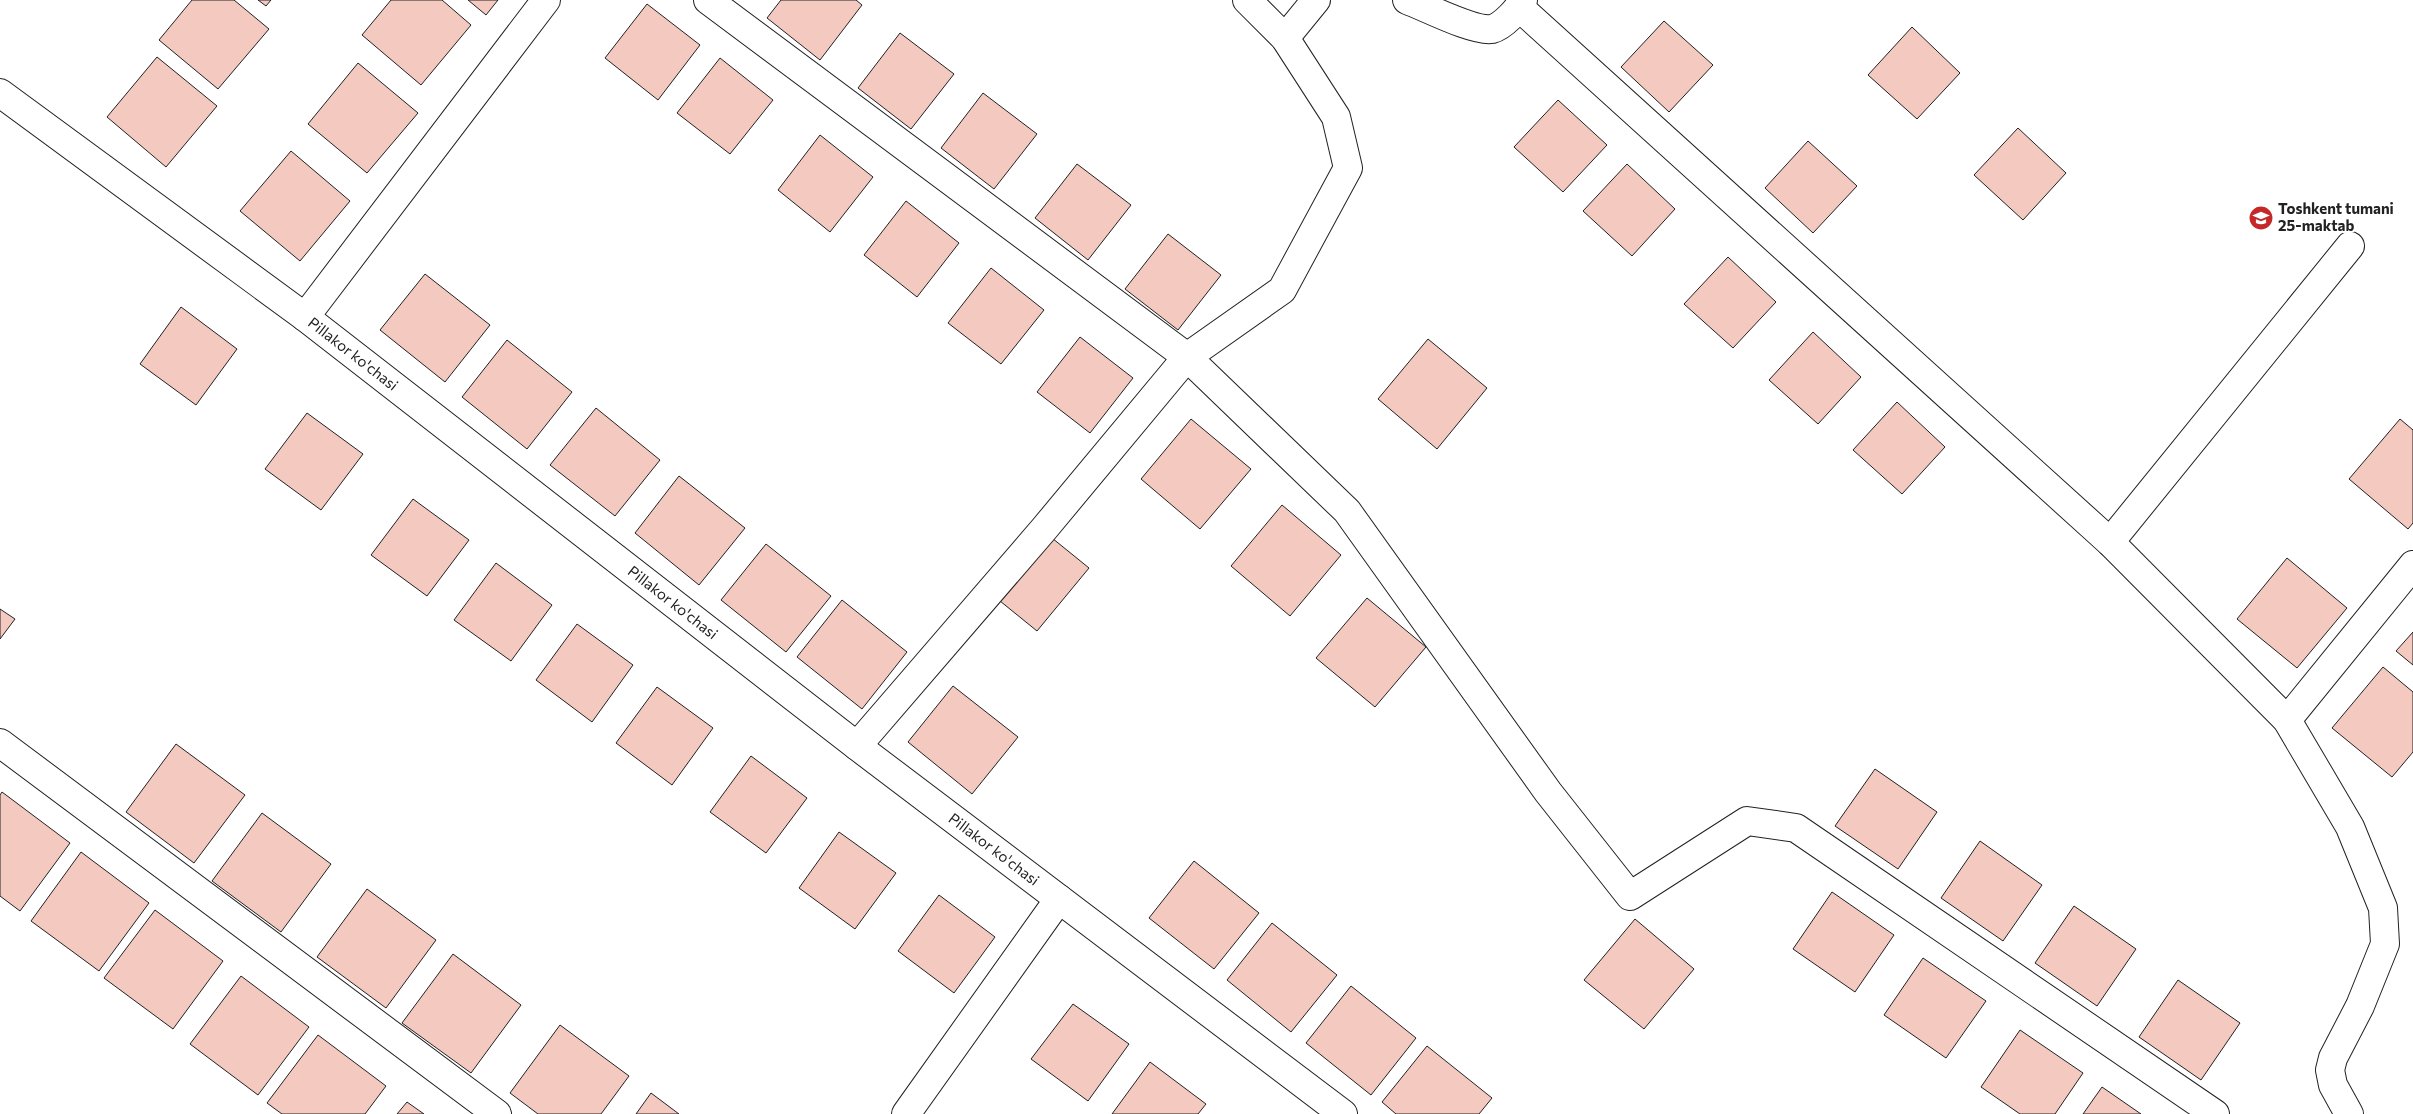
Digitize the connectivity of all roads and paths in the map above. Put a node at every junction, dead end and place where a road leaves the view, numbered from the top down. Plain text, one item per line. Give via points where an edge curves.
1 (546, 0) edge
2 (708, 0) edge
3 (1247, 0) edge
4 (1316, 0) edge
5 (1407, 0) edge
6 (1521, 4) edge
7 (1286, 38) junction
8 (0, 93) edge
9 (2350, 246) dead end
10 (305, 317) junction
11 (1187, 357) junction
12 (2110, 542) junction
13 (2413, 565) edge
14 (2287, 720) junction
15 (0, 743) edge
16 (857, 746) junction
17 (1059, 899) junction
18 (496, 1114) edge
19 (906, 1114) edge
20 (1343, 1114) edge
21 (2215, 1114) edge
22 (2349, 1114) edge

1 - 10 street
2 - 11 street
3 - 7 street
4 - 7 street
5 - 6 street via 1473,26 1491,29 1499,26
6 - 12 street
7 - 11 street via 1336,117 1348,168 1282,290
8 - 10 street, Pillakor ko'chasi
9 - 12 street
10 - 16 street, Pillakor ko'chasi
11 - 16 street
11 - 21 street via 1347,511 1548,792 1630,896 1747,821 1796,828
12 - 14 street
13 - 14 street
14 - 22 street via 2350,827 2383,908 2385,944 2330,1070 2333,1085
15 - 18 street
16 - 17 street, Pillakor ko'chasi
17 - 19 street
17 - 20 street, Pillakor ko'chasi

